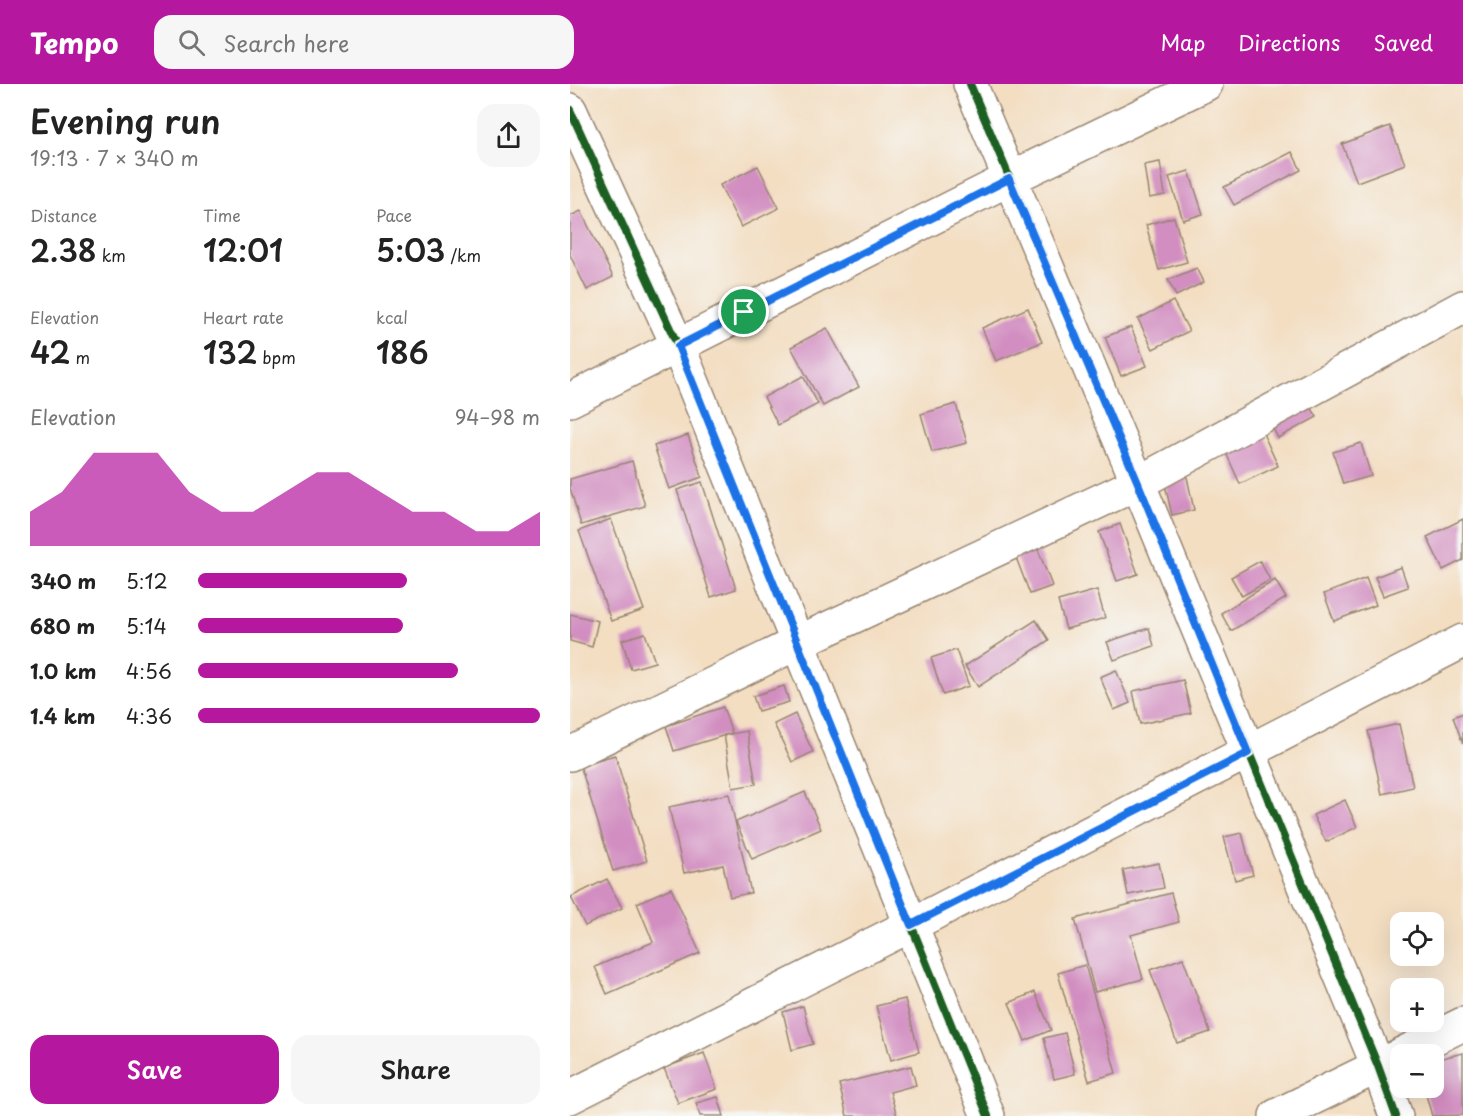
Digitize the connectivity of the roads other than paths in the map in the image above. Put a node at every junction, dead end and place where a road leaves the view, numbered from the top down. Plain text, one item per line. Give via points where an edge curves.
1 (970, 84) edge
2 (1206, 84) edge
3 (570, 110) edge
4 (1009, 179) junction
5 (1463, 308) edge
6 (678, 346) junction
7 (570, 400) edge
8 (1138, 483) junction
9 (1463, 641) edge
10 (797, 644) junction
11 (1248, 753) junction
12 (570, 754) edge
13 (911, 925) junction
14 (1463, 1023) edge
15 (1423, 1044) edge
16 (1390, 1051) edge
17 (1390, 1061) edge
18 (575, 1096) edge
19 (1395, 1098) edge
20 (988, 1116) edge
21 (1276, 1116) edge
22 (1396, 1116) edge

1 - 4 street
2 - 4 street
3 - 6 street
4 - 6 street
4 - 8 street
5 - 8 street
6 - 7 street
6 - 10 street
8 - 10 street
8 - 11 street
9 - 11 street
10 - 12 street
10 - 13 street
11 - 13 street
11 - 16 street
13 - 18 street
13 - 20 street
14 - 15 street
17 - 21 street
19 - 22 street

